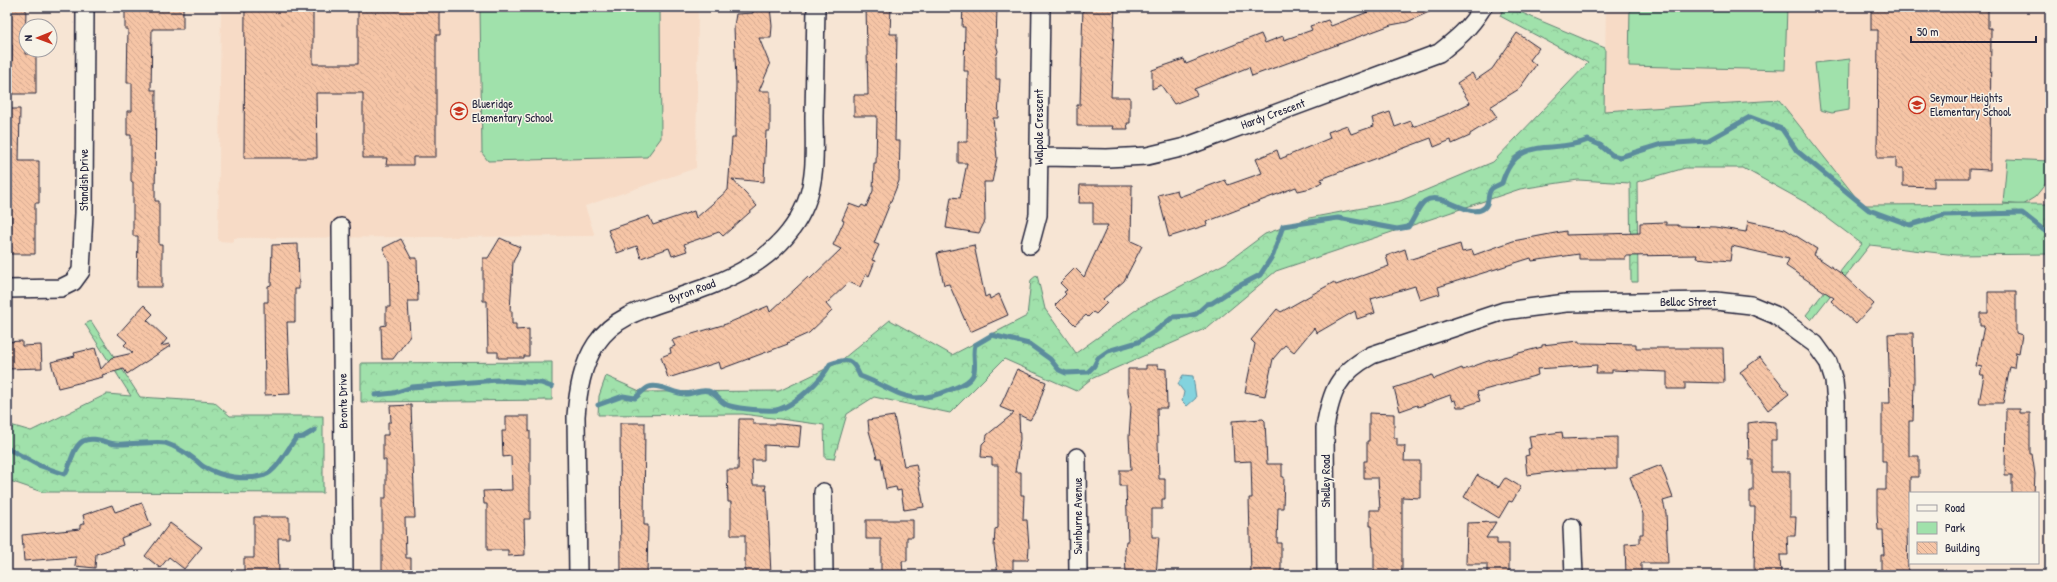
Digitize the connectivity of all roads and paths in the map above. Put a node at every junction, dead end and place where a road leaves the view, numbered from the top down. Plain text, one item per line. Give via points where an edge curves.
1 (85, 7) edge
2 (816, 7) edge
3 (1041, 7) edge
4 (1483, 7) edge
5 (1039, 157) junction
6 (341, 227) dead end
7 (1030, 245) dead end
8 (7, 289) edge
9 (1335, 388) joint
10 (1077, 457) dead end
11 (823, 492) dead end
12 (1572, 527) dead end
13 (344, 575) edge
14 (578, 575) edge
15 (824, 575) edge
16 (1078, 575) edge
17 (1326, 575) edge
18 (1574, 575) edge
19 (1838, 575) edge

1 - 8 street, Standish Drive via 81,271 73,282 61,288
2 - 14 street, Byron Road via 813,173 806,203 792,229 758,263 736,276 637,310 616,323 597,343 587,362 578,391 576,416
3 - 5 street, Walpole Crescent
4 - 5 street, Hardy Crescent via 1463,34 1439,53 1185,147 1147,156
5 - 7 street, Walpole Crescent via 1038,215
6 - 13 street, Bronte Drive
9 - 17 street, Shelley Road via 1328,407 1325,428
9 - 19 street, Belloc Street via 1355,364 1372,355 1504,311 1566,303 1716,301 1751,305 1775,315 1815,344 1828,362 1832,374 1836,402
10 - 16 street, Swinburne Avenue
11 - 15 street
12 - 18 street

